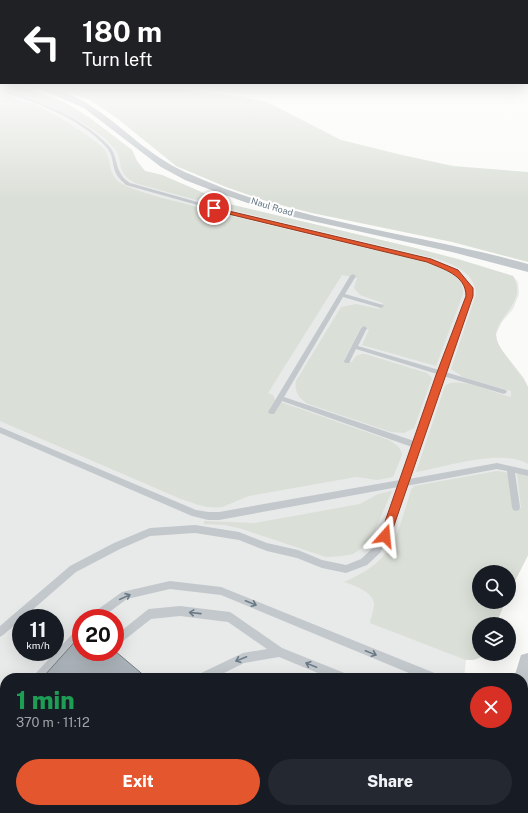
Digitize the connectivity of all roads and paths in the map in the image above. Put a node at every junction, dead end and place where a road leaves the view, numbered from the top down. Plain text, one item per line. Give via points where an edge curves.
1 (78, 125) edge
2 (111, 125) edge
3 (528, 268) edge
4 (353, 276) dead end
5 (342, 295) junction
6 (381, 306) dead end
7 (364, 328) dead end
8 (355, 347) junction
9 (347, 361) dead end
10 (441, 373) junction
11 (504, 392) dead end
12 (280, 398) junction
13 (272, 412) dead end
14 (0, 430) edge
15 (416, 445) junction
16 (511, 469) junction
17 (528, 473) edge
18 (402, 484) junction
19 (516, 507) dead end
20 (106, 609) edge
21 (0, 632) edge
22 (124, 635) edge
23 (72, 641) edge
24 (279, 652) junction
25 (528, 662) edge
26 (43, 673) edge
27 (213, 673) edge
28 (331, 673) edge
29 (421, 673) edge
30 (525, 673) edge

1 - 10 lane via 108,147 117,173 128,184 228,212 429,261 456,271 470,288 470,296
2 - 3 street, Naul Road via 158,161 224,192 303,216 464,250
4 - 5 lane
5 - 6 lane
5 - 12 lane
7 - 8 lane
8 - 9 lane
8 - 10 lane
10 - 11 lane
10 - 15 lane
12 - 13 lane
12 - 15 lane
14 - 18 lane via 195,513 208,516
15 - 18 lane
16 - 17 lane
16 - 18 lane via 497,466
16 - 19 lane
18 - 21 lane via 385,536 377,550 364,562 346,569 322,564 239,536 195,529 150,532 73,569
20 -> 29 lane via 125,595 170,585 221,591
24 -> 22 lane via 230,616 180,611 150,614
23 - 26 lane
24 -> 27 lane via 243,658
28 -> 24 lane
25 - 30 street

